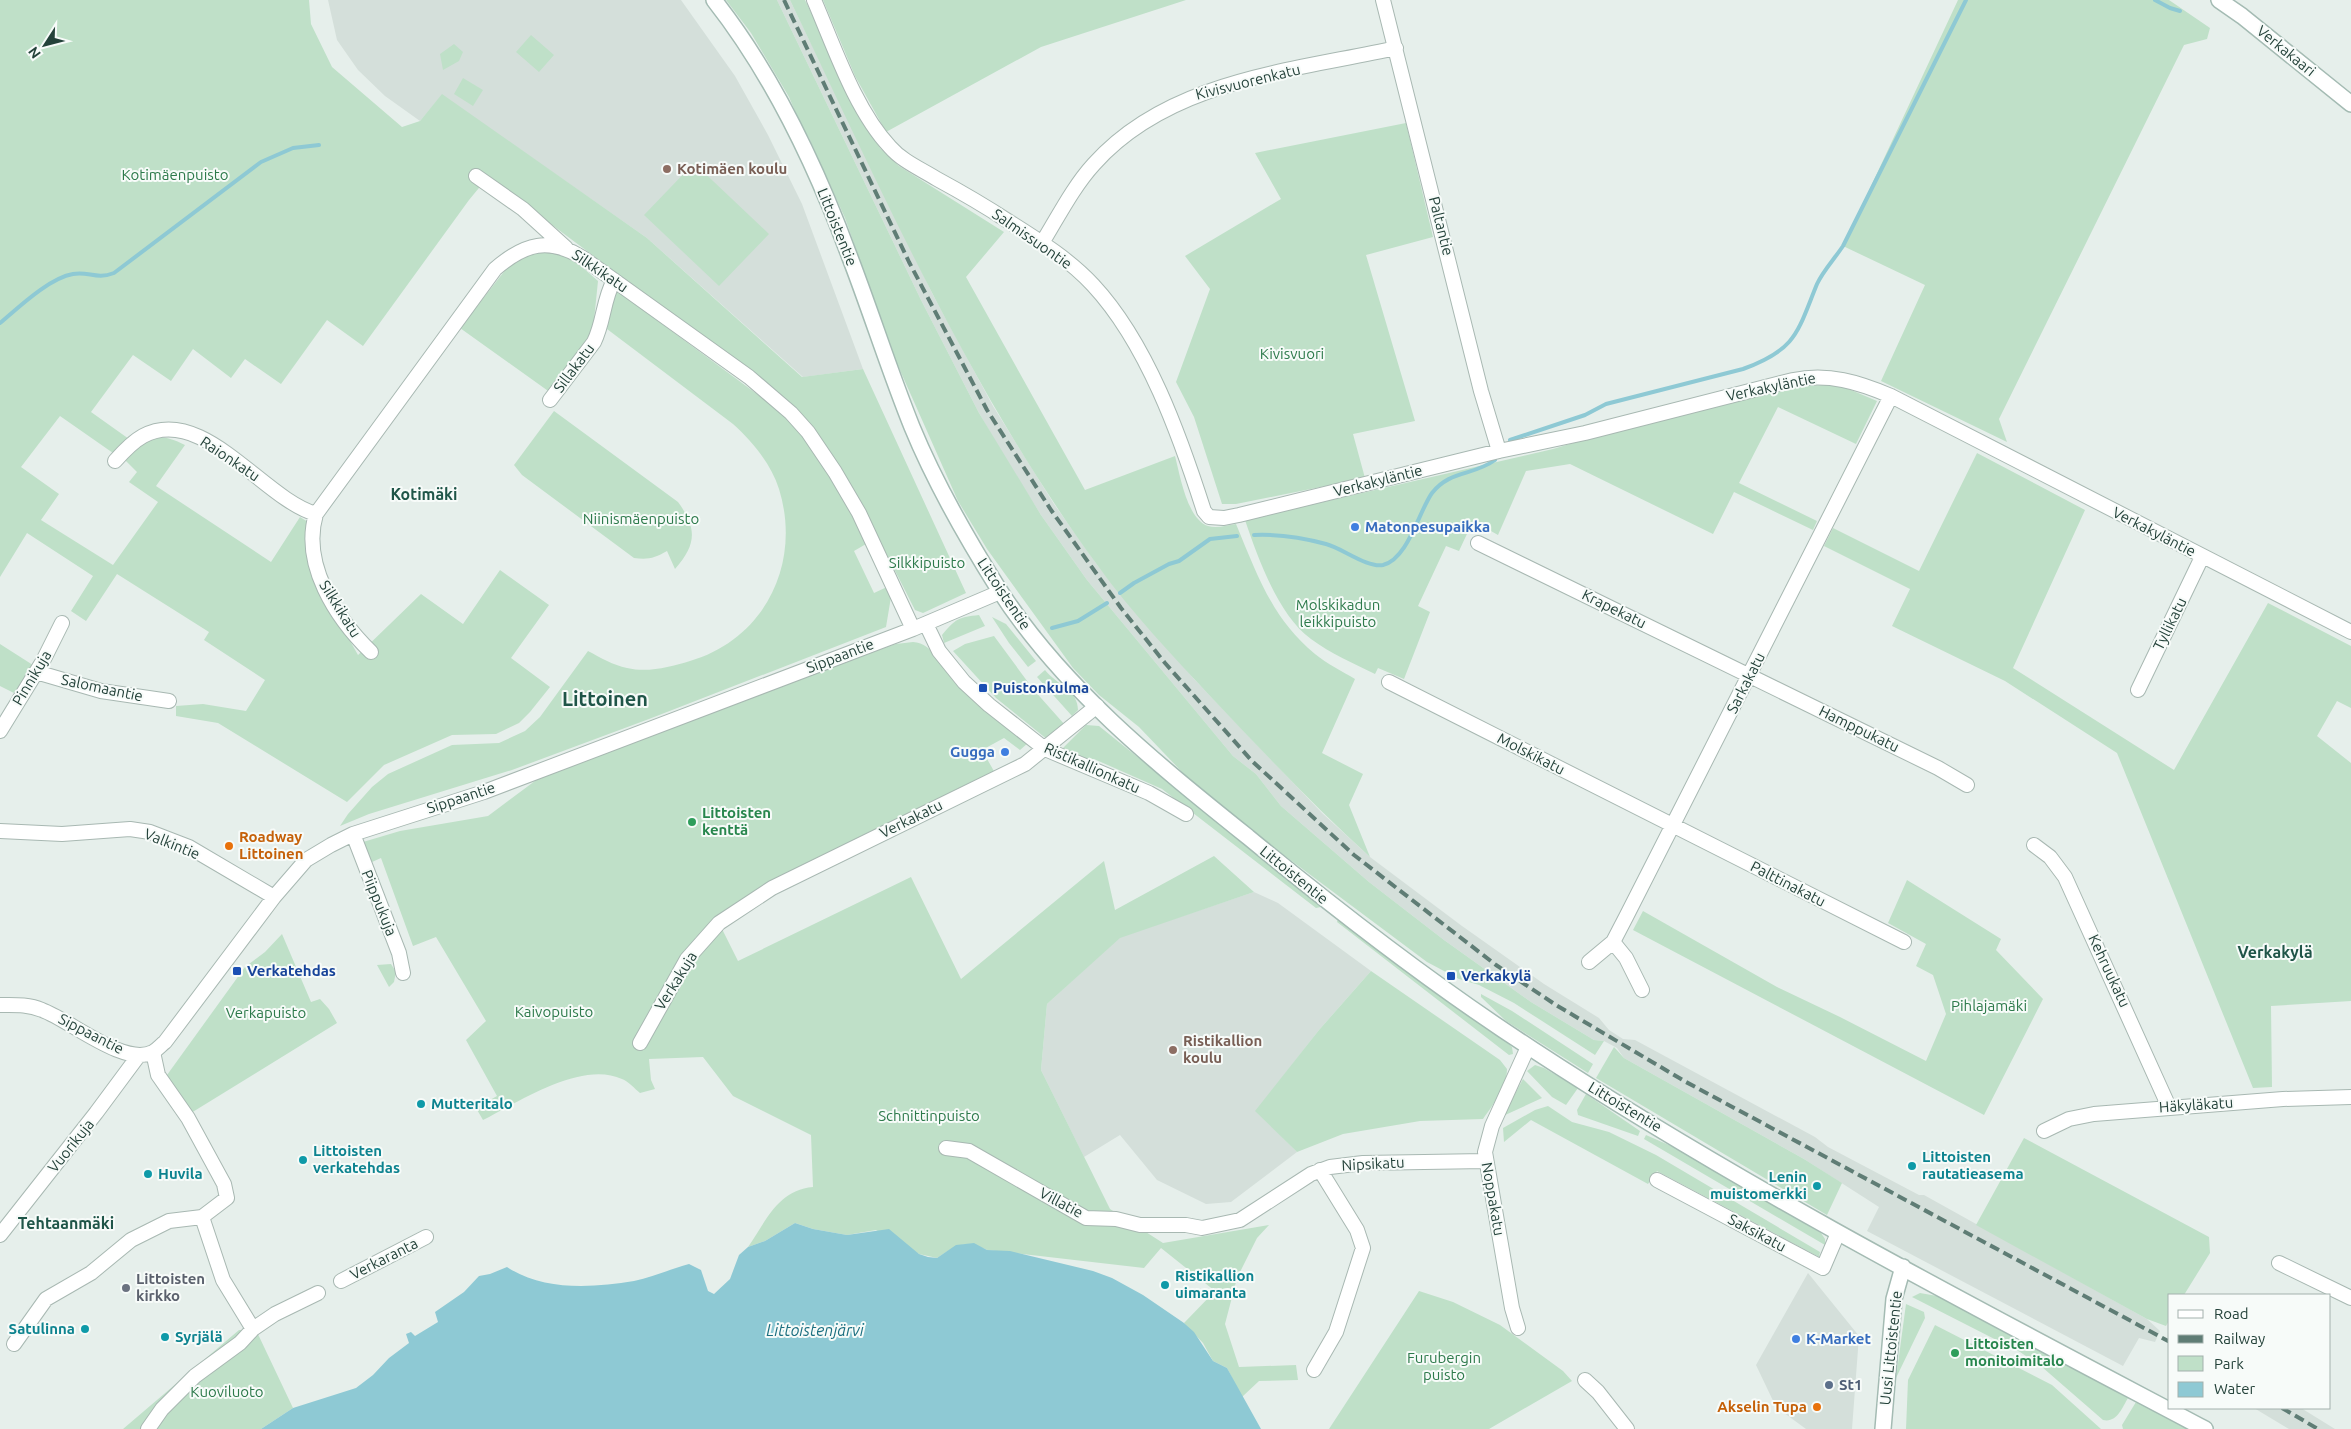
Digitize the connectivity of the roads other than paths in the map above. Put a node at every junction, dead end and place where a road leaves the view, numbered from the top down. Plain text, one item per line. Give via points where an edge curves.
1 (714, 0) edge
2 (814, 0) edge
3 (1383, 0) edge
4 (2219, 0) edge
5 (1396, 48) junction
6 (2351, 104) edge
7 (476, 176) dead end
8 (1042, 243) junction
9 (566, 248) junction
10 (614, 280) junction
11 (1891, 396) junction
12 (550, 400) dead end
13 (1499, 451) junction
14 (115, 461) dead end
15 (316, 514) junction
16 (1207, 515) joint
17 (1478, 543) dead end
18 (2202, 557) junction
19 (1000, 592) junction
20 (62, 623) dead end
21 (920, 627) junction
22 (2351, 632) edge
23 (371, 652) dead end
24 (36, 672) junction
25 (1749, 676) junction
26 (1389, 682) dead end
27 (2138, 690) dead end
28 (169, 701) dead end
29 (1097, 706) junction
30 (0, 731) edge
31 (1045, 749) junction
32 (1966, 786) dead end
33 (1186, 814) dead end
34 (1673, 826) junction
35 (0, 831) edge
36 (353, 834) junction
37 (2034, 845) dead end
38 (274, 896) junction
39 (719, 923) joint
40 (1613, 942) junction
41 (1904, 942) dead end
42 (1589, 962) dead end
43 (403, 973) dead end
44 (1642, 990) dead end
45 (0, 1005) edge
46 (640, 1043) dead end
47 (1528, 1047) junction
48 (146, 1054) junction
49 (2351, 1097) edge
50 (2169, 1107) junction
51 (2044, 1131) dead end
52 (946, 1148) dead end
53 (1485, 1161) junction
54 (1320, 1170) junction
55 (1656, 1180) dead end
56 (202, 1217) junction
57 (1186, 1225) joint
58 (1838, 1233) junction
59 (0, 1235) edge
60 (426, 1237) dead end
61 (2279, 1263) dead end
62 (1903, 1267) junction
63 (341, 1281) dead end
64 (318, 1293) dead end
65 (2351, 1298) edge
66 (1518, 1328) dead end
67 (252, 1329) junction
68 (14, 1344) dead end
69 (1314, 1370) dead end
70 (1585, 1380) dead end
71 (148, 1429) edge
72 (1627, 1429) edge
73 (1883, 1429) edge
74 (2205, 1429) edge

1 - 19 street, Littoistentie via 759,67 805,153 848,252 914,433
2 - 8 street, Salmissuontie via 858,99 891,149
3 - 5 street, Paltantie
4 - 6 street, Verkakaari
5 - 8 street, Kivisvuorenkatu via 1233,83 1165,109 1128,134 1093,165
5 - 13 street, Paltantie
7 - 9 street via 522,209
8 - 16 street, Salmissuontie via 1092,284 1130,334 1171,419
9 - 10 street, Silkkikatu
9 - 15 street, Silkkikatu via 548,244 531,247 511,256 495,269
10 - 12 street, Sillakatu via 604,301 594,342
10 - 21 street, Silkkikatu via 749,377 808,432 836,472
11 - 13 street, Verkakyläntie via 1846,380 1805,377 1585,433
11 - 18 street, Verkakyläntie
11 - 25 street, Sarkakatu
13 - 16 street, Verkakyläntie via 1224,518 1215,519
14 - 15 street, Raionkatu via 144,436 164,430 188,433 223,452 292,504
15 - 23 street, Silkkikatu via 311,534 317,570 338,610
17 - 25 street, Krapekatu
18 - 22 street, Verkakyläntie
18 - 27 street, Tyllikatu
19 - 21 street, Sippaantie
19 - 29 street, Littoistentie via 1054,661
20 - 24 street, Pinnikuja
21 - 31 street, Ristikallionkatu via 964,682 989,706
21 - 36 street, Sippaantie via 484,792
24 - 28 street, Salomaantie via 101,690
24 - 30 street, Pinnikuja
25 - 32 street, Hamppukatu via 1938,768
25 - 34 street, Sarkakatu
26 - 34 street, Molskikatu
29 - 31 street, Verkakatu
29 - 47 street, Littoistentie via 1170,774 1332,906
31 - 33 street, Ristikallionkatu via 1149,794
31 - 39 street, Verkakatu via 1025,764 772,888
34 - 40 street, Sarkakatu
34 - 41 street, Palttinakatu
35 - 38 street, Valkintie via 55,834 130,829 150,832 189,847
36 - 38 street, Sippaantie via 306,860
36 - 43 street, Piippukuja via 399,953
37 - 50 street, Kehruukatu via 2065,877
38 - 48 street, Sippaantie via 165,1042
39 - 46 street, Verkakuja via 687,959
40 - 42 street, Sarkakatu
40 - 44 street via 1626,958
45 - 48 street, Sippaantie via 18,1004 41,1009 120,1051
47 - 53 street, Noppakatu via 1489,1134
47 - 58 street, Littoistentie
48 - 56 street via 188,1118 224,1184 227,1198
48 - 59 street, Vuorikuja
49 - 50 street, Häkyläkatu
50 - 51 street, Häkyläkatu via 2081,1116
52 - 57 street, Villatie via 969,1151 1086,1218 1116,1219 1140,1225
53 - 54 street, Nipsikatu via 1351,1164
53 - 66 street, Noppakatu
54 - 57 street, Nipsikatu via 1240,1220 1202,1228
54 - 69 street via 1357,1230 1363,1248 1336,1332
55 - 58 street, Saksikatu via 1823,1268
56 - 67 street via 223,1280
56 - 68 street via 169,1222 132,1240 91,1273 46,1299
58 - 62 street, Littoistentie
60 - 63 street, Verkaranta
61 - 65 street
62 - 73 street, Uusi Littoistentie via 1894,1299
62 - 74 street, Littoistentie
64 - 67 street
67 - 71 street via 240,1343 194,1376
70 - 72 street

